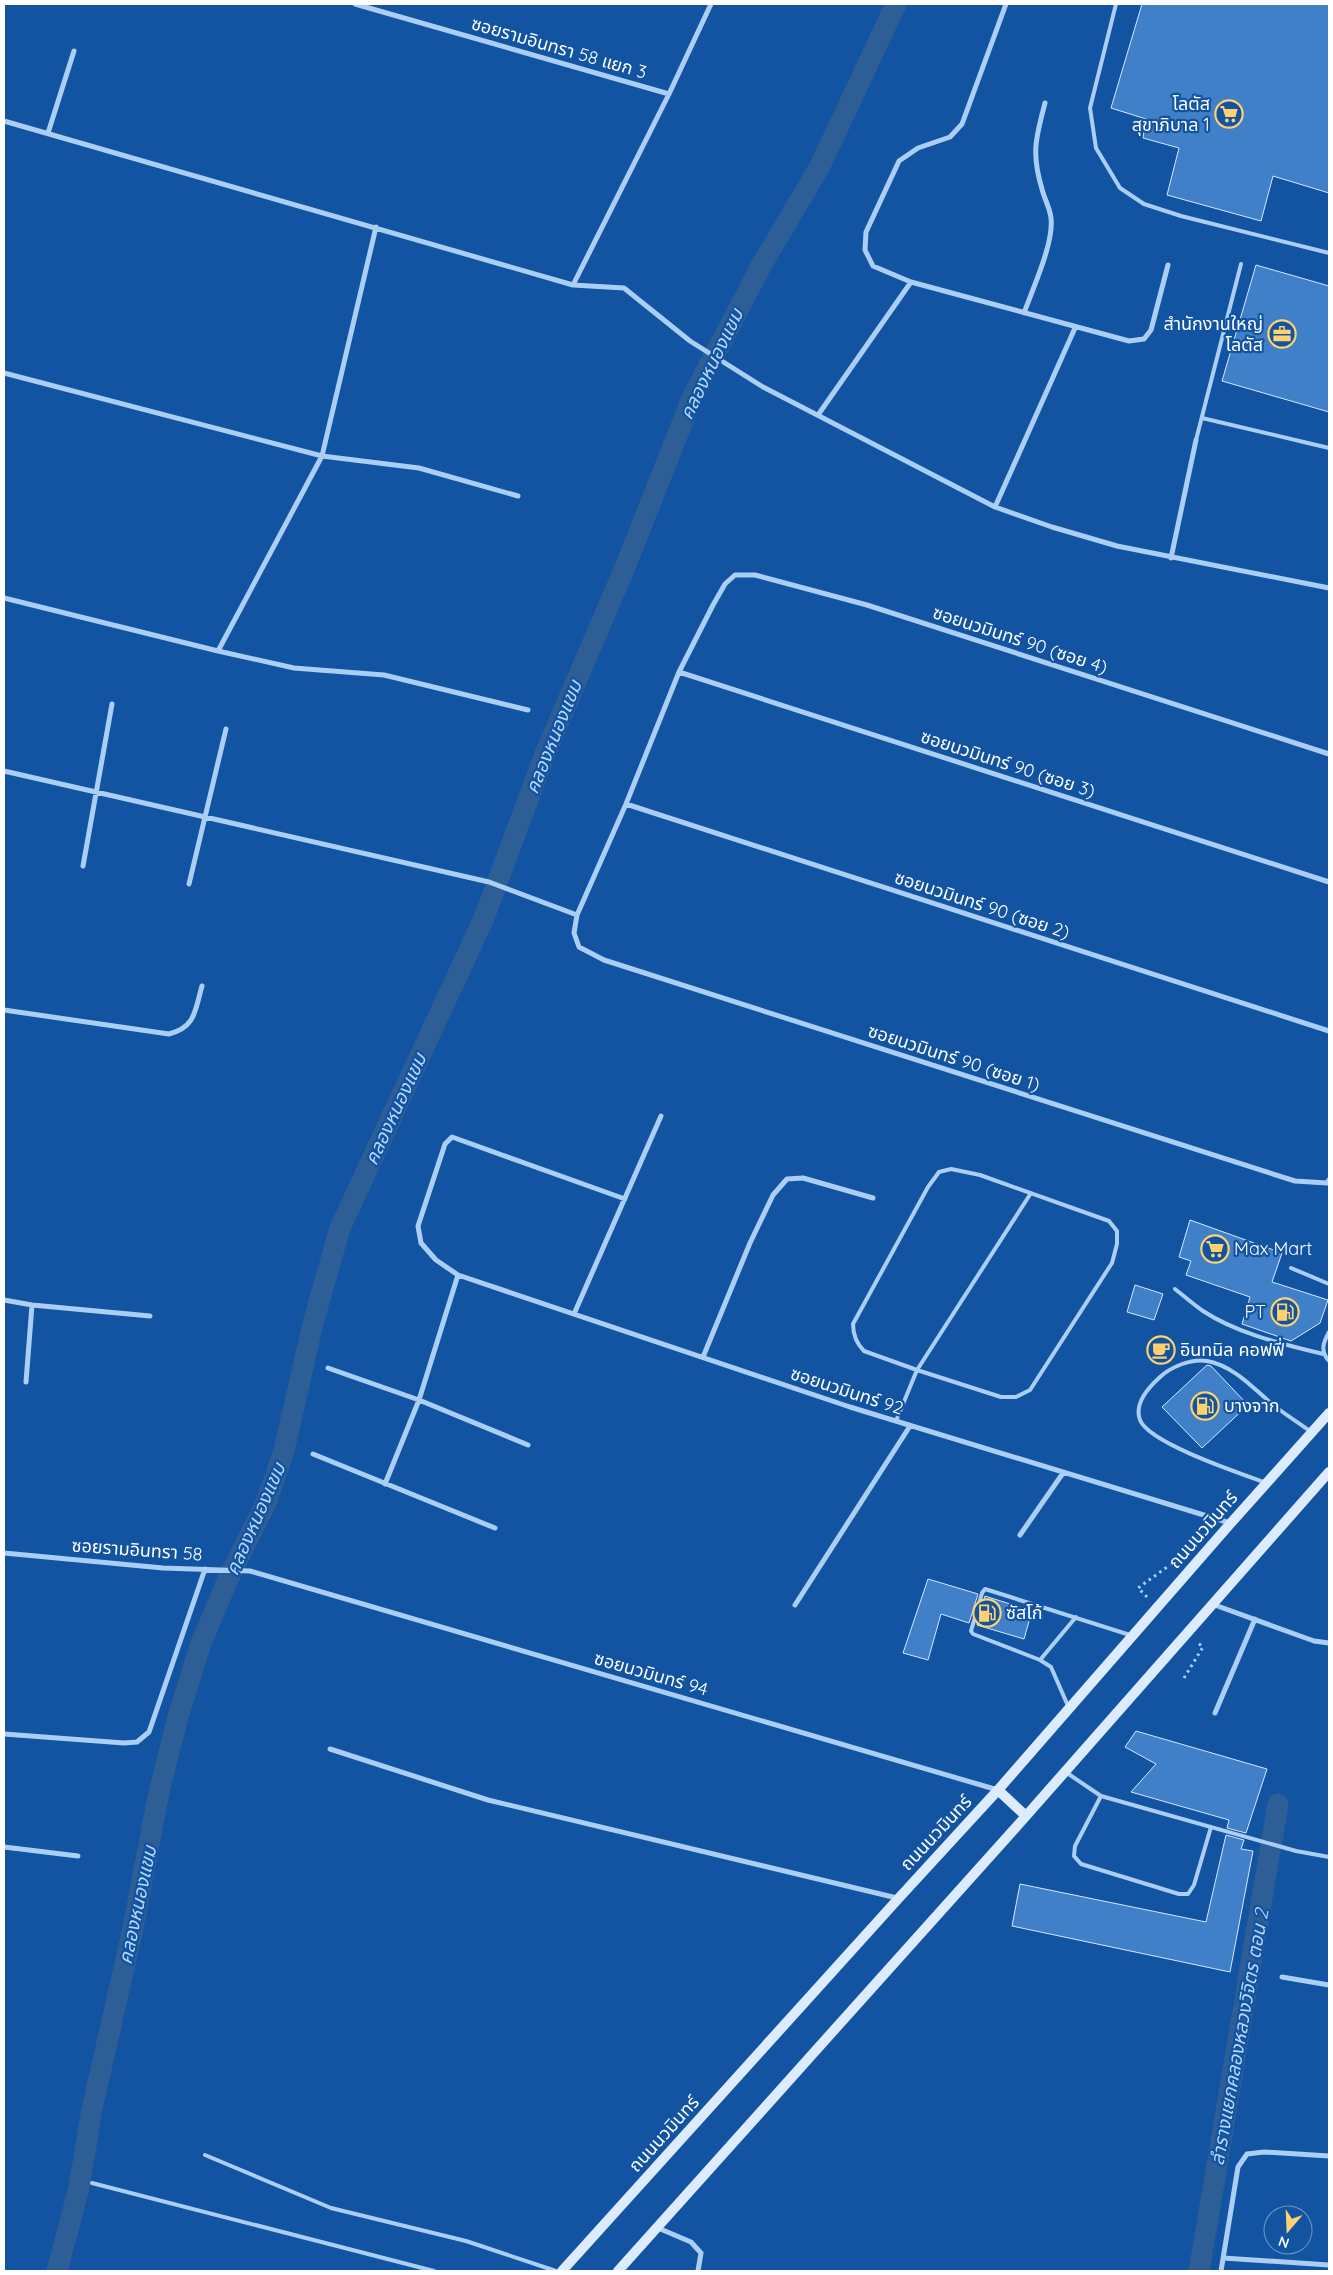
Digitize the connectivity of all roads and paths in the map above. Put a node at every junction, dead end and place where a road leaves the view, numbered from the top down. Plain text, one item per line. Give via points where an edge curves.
1 (355, 4) edge
2 (711, 4) edge
3 (1006, 4) edge
4 (1116, 4) edge
5 (74, 51) dead end
6 (669, 94) junction
7 (1045, 103) dead end
8 (4, 120) edge
9 (48, 133) junction
10 (376, 227) junction
11 (1329, 253) edge
12 (1241, 264) dead end
13 (1168, 265) dead end
14 (911, 282) junction
15 (573, 285) junction
16 (1024, 313) junction
17 (1075, 328) junction
18 (4, 373) edge
19 (818, 415) junction
20 (1202, 418) junction
21 (1196, 440) joint
22 (1329, 448) edge
23 (322, 456) junction
24 (518, 496) dead end
25 (995, 507) junction
26 (1171, 558) junction
27 (1329, 588) edge
28 (4, 598) edge
29 (218, 651) junction
30 (678, 672) junction
31 (112, 704) dead end
32 (528, 710) dead end
33 (226, 729) dead end
34 (1329, 754) edge
35 (4, 771) edge
36 (97, 792) junction
37 (626, 804) junction
38 (205, 817) junction
39 (83, 866) dead end
40 (1329, 882) edge
41 (189, 884) dead end
42 (577, 916) junction
43 (202, 986) dead end
44 (4, 1010) edge
45 (1329, 1031) edge
46 (661, 1116) dead end
47 (1329, 1180) edge
48 (1031, 1192) junction
49 (873, 1198) dead end
50 (625, 1199) junction
51 (1291, 1268) dead end
52 (458, 1275) junction
53 (1329, 1284) edge
54 (1175, 1289) dead end
55 (4, 1300) edge
56 (32, 1305) junction
57 (574, 1314) junction
58 (150, 1316) dead end
59 (1329, 1332) edge
60 (1323, 1354) junction
61 (703, 1358) junction
62 (1329, 1361) edge
63 (328, 1368) dead end
64 (917, 1370) junction
65 (26, 1382) dead end
66 (419, 1400) junction
67 (1329, 1413) edge
68 (896, 1421) junction
69 (910, 1426) junction
70 (1312, 1433) junction
71 (528, 1445) dead end
72 (313, 1454) dead end
73 (1329, 1472) edge
74 (1063, 1473) junction
75 (1266, 1483) junction
76 (385, 1484) junction
77 (1230, 1524) junction
78 (495, 1528) dead end
79 (1020, 1535) dead end
80 (4, 1553) edge
81 (1174, 1562) dead end
82 (205, 1569) junction
83 (296, 1584) joint
84 (1138, 1588) dead end
85 (795, 1604) dead end
86 (1212, 1604) junction
87 (1076, 1617) junction
88 (1255, 1619) junction
89 (1132, 1636) junction
90 (1329, 1644) edge
91 (1203, 1647) dead end
92 (1040, 1660) junction
93 (1184, 1678) dead end
94 (1069, 1708) junction
95 (1215, 1713) dead end
96 (4, 1734) edge
97 (330, 1750) dead end
98 (1065, 1772) junction
99 (998, 1790) junction
100 (1101, 1796) junction
101 (1026, 1816) junction
102 (1211, 1827) junction
103 (4, 1847) edge
104 (78, 1856) dead end
105 (1329, 1857) edge
106 (898, 1898) junction
107 (1282, 1977) dead end
108 (1329, 1984) edge
109 (205, 2156) dead end
110 (1329, 2156) edge
111 (92, 2183) dead end
112 (658, 2228) junction
113 (1223, 2258) junction
114 (1329, 2265) edge
115 (434, 2271) edge
116 (556, 2271) edge
117 (562, 2271) edge
118 (618, 2271) edge
119 (698, 2271) edge
120 (1221, 2271) edge

1 - 6 street, ซอยรามอินทรา 58 แยก 3
2 - 6 street
3 - 14 street via 962,124 950,137 918,148 899,161 866,232 865,250 873,266
4 - 11 lane via 1090,108 1096,148 1120,188 1144,204 1181,216
5 - 9 street
6 - 15 street
7 - 16 street via 1035,144 1041,188 1051,217 1050,236
8 - 9 street
9 - 10 street
10 - 15 street
10 - 23 street
12 - 20 lane
13 - 17 street via 1151,330 1144,339 1129,341
14 - 16 street
14 - 19 street
15 - 19 street via 624,288 690,341 763,387
16 - 17 street
17 - 25 street
18 - 23 street
19 - 25 street
20 - 21 lane
20 - 22 lane
21 - 26 street
23 - 24 street via 419,468
23 - 29 street
25 - 26 street via 1108,544
26 - 27 street
28 - 29 street
29 - 32 street via 294,668 384,675
30 - 34 street, ซอยนวมินทร์ 90 (ซอย 4) via 725,584 735,575 755,575 867,605
30 - 37 street
30 - 40 street, ซอยนวมินทร์ 90 (ซอย 3)
31 - 36 street
33 - 38 street
35 - 36 street
36 - 38 street
36 - 39 street
37 - 42 street
37 - 45 street, ซอยนวมินทร์ 90 (ซอย 2)
38 - 41 street
38 - 42 street via 489,882
42 - 47 street, ซอยนวมินทร์ 90 (ซอย 1) via 574,933 579,947 604,960 1295,1182
43 - 44 street via 192,1020 183,1030 169,1034
46 - 50 street
48 - 64 lane
48 - 64 lane via 951,1169 939,1172 928,1187 853,1324 855,1339 864,1350
48 - 64 lane via 1109,1221 1117,1231 1117,1244 1107,1271 1030,1390 1023,1394 1002,1397
49 - 61 street via 803,1178 787,1179 773,1195 750,1243
50 - 52 street, ซอยนวมินทร์ 92 via 452,1137 445,1144 418,1226 421,1244 436,1260
50 - 57 street
51 - 53 lane
52 - 57 street, ซอยนวมินทร์ 92
52 - 66 street
54 - 60 lane via 1203,1311 1230,1325
55 - 56 street
56 - 58 street
56 - 65 street
57 - 61 street, ซอยนวมินทร์ 92
59 - 60 lane
60 - 62 lane
61 - 68 street, ซอยนวมินทร์ 92
63 - 66 street
64 - 68 lane
66 - 71 street
66 - 76 street
67 - 70 main road, ถนนนวมินทร์
68 - 69 street, ซอยนวมินทร์ 92
69 - 74 street, ซอยนวมินทร์ 92
69 - 85 street
70 - 75 main road, ถนนนวมินทร์
70 - 75 lane via 1228,1368 1207,1361 1194,1361 1167,1370 1142,1397 1140,1420 1163,1442
72 - 76 street
73 - 86 main road
74 - 77 street, ซอยนวมินทร์ 92
74 - 79 street
75 - 77 main road, ถนนนวมินทร์
76 - 78 street
77 - 89 main road, ถนนนวมินทร์
80 - 82 street, ซอยรามอินทรา 58
81 - 84 path
82 - 83 street, ซอยรามอินทรา 58 via 250,1571
82 - 96 street via 149,1732 137,1742
83 - 99 street, ซอยนวมินทร์ 94
86 - 88 street
86 - 98 main road
87 - 89 lane
87 - 92 lane
87 - 92 lane via 984,1590 971,1631 973,1634
88 - 90 street
88 - 95 street
89 - 94 main road, ถนนนวมินทร์
91 - 93 path
92 - 94 lane via 1051,1667
94 - 99 main road, ถนนนวมินทร์
97 - 106 street via 488,1800
98 - 100 lane
98 - 101 main road
99 - 101 main road
99 - 106 main road, ถนนนวมินทร์
100 - 102 lane
100 - 102 lane via 1075,1846 1074,1856 1081,1864 1169,1891 1188,1894 1194,1885
101 - 112 main road
102 - 105 lane via 1296,1852
103 - 104 street
106 - 117 main road, ถนนนวมินทร์
107 - 108 street
109 - 116 lane via 331,2208 466,2241
110 - 113 street via 1247,2154 1238,2167
111 - 115 lane
112 - 118 main road
112 - 119 street via 691,2242 701,2253
113 - 114 street
113 - 120 street

